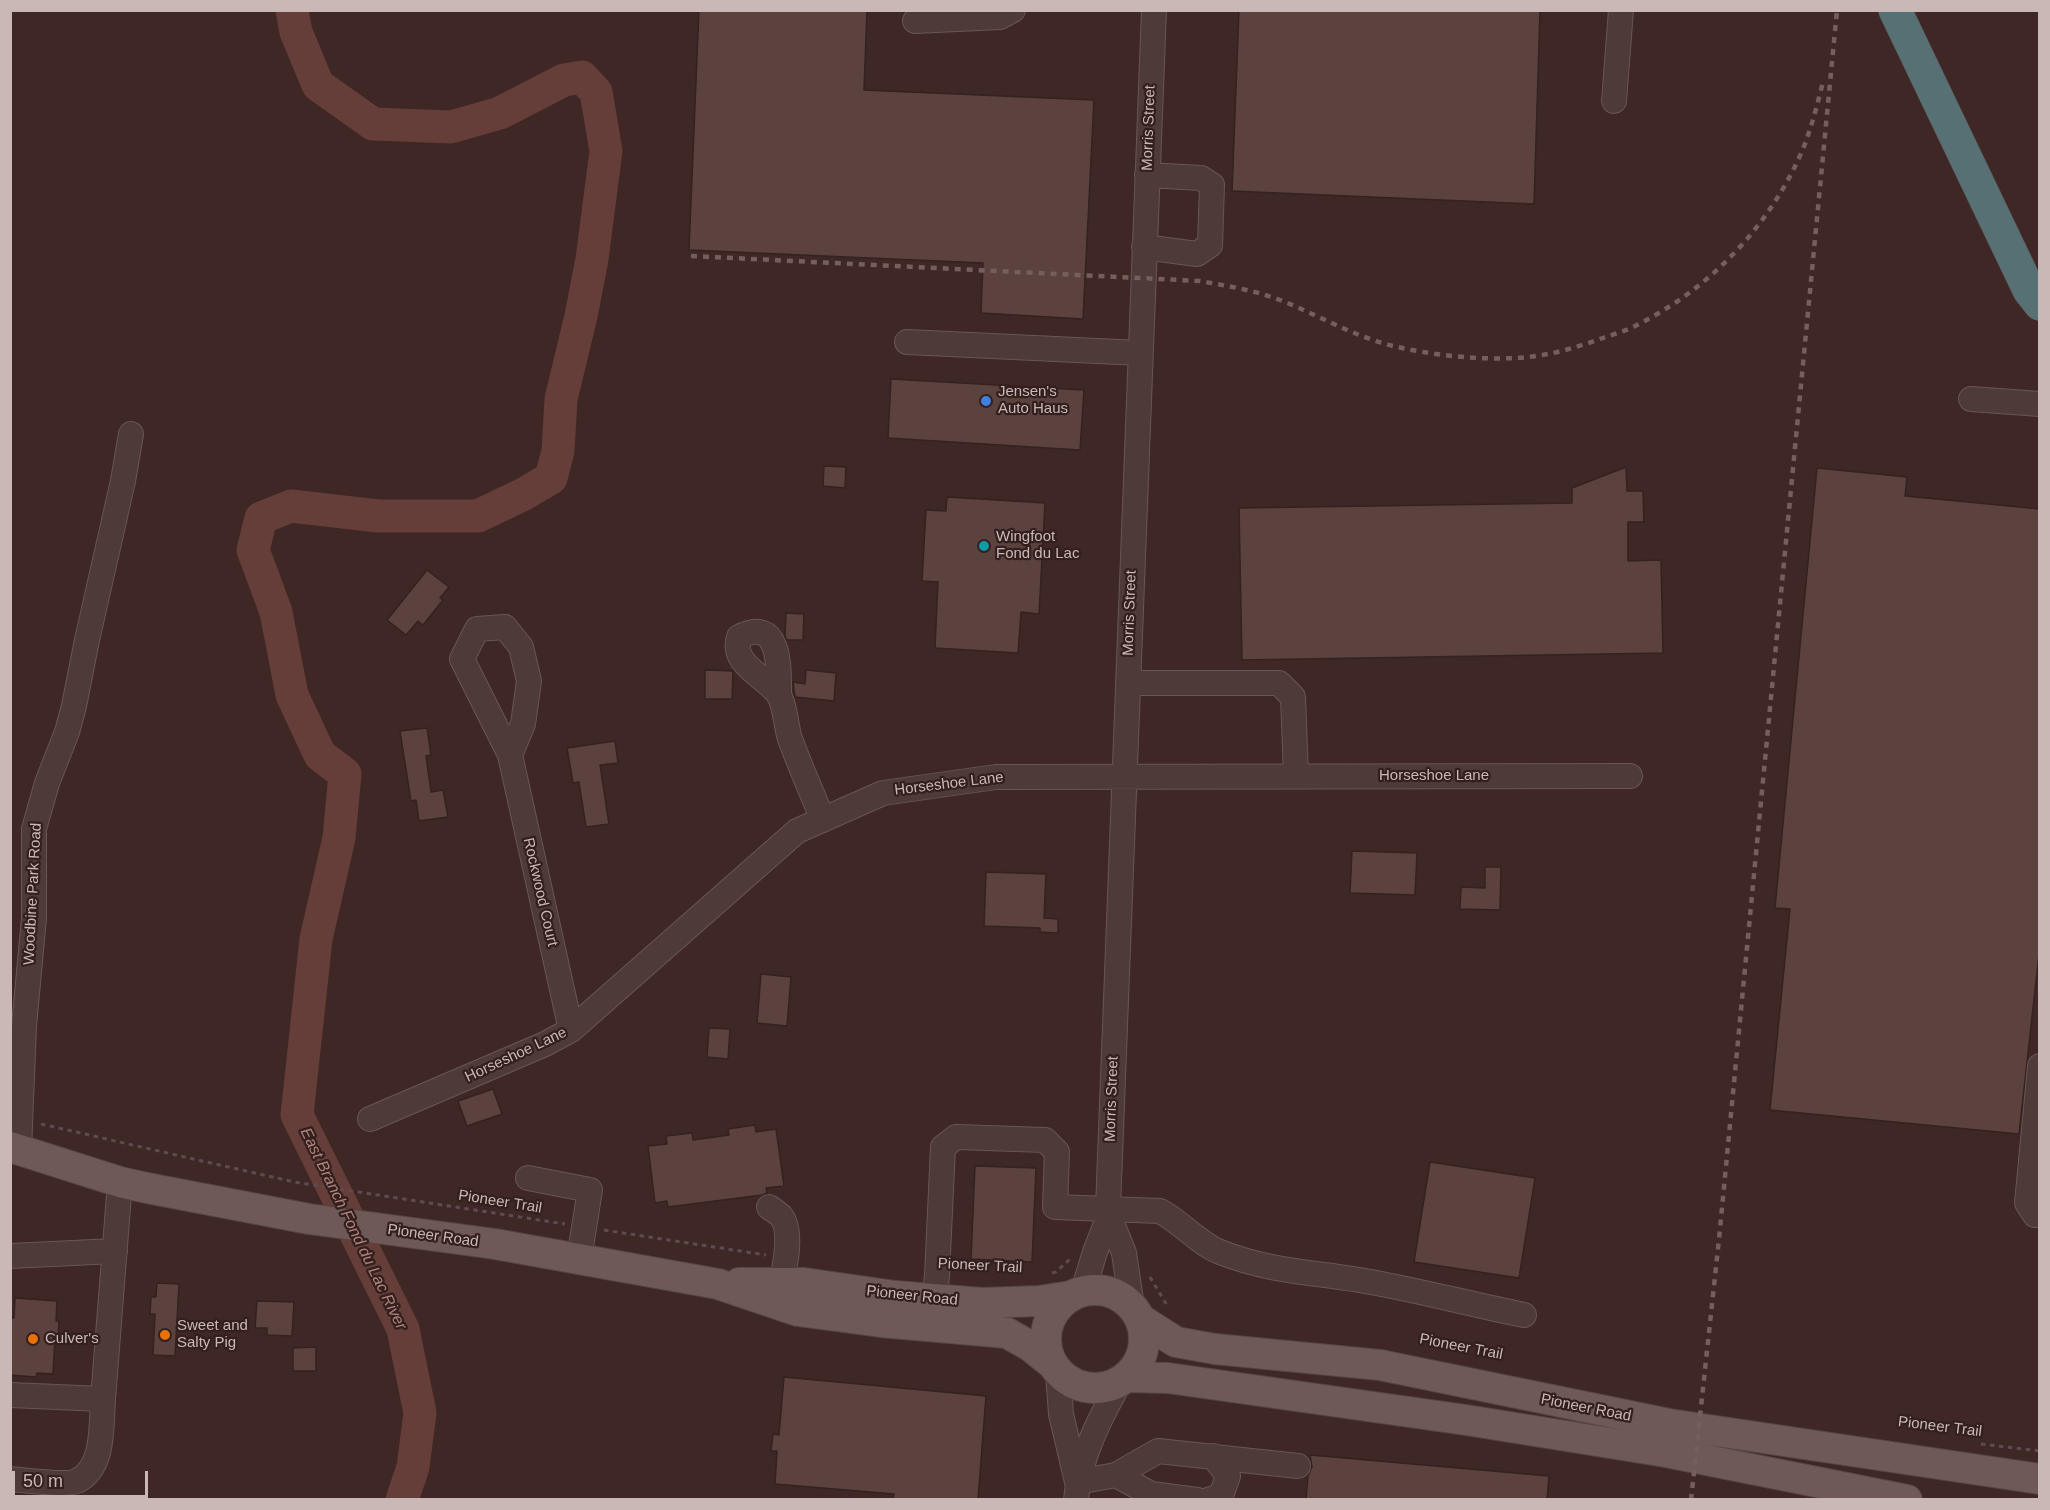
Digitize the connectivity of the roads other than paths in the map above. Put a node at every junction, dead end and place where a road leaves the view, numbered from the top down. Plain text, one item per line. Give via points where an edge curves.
1 (1013, 10) edge
2 (1154, 10) edge
3 (1621, 10) edge
4 (1895, 10) edge
5 (915, 21) dead end
6 (1614, 101) dead end
7 (1147, 175) junction
8 (1143, 247) junction
9 (2040, 304) edge
10 (907, 342) dead end
11 (1140, 353) junction
12 (1971, 399) dead end
13 (2040, 404) edge
14 (131, 434) dead end
15 (1128, 683) junction
16 (779, 695) dead end
17 (510, 755) junction
18 (1124, 776) junction
19 (1296, 776) junction
20 (1630, 776) dead end
21 (823, 820) junction
22 (571, 1030) junction
23 (2040, 1066) edge
24 (370, 1119) dead end
25 (15, 1149) edge
26 (528, 1178) dead end
27 (120, 1182) junction
28 (769, 1207) dead end
29 (1109, 1212) junction
30 (2040, 1215) edge
31 (115, 1251) junction
32 (10, 1256) edge
33 (579, 1259) junction
34 (781, 1281) junction
35 (1077, 1294) junction
36 (934, 1299) junction
37 (1136, 1313) junction
38 (1524, 1316) dead end
39 (1054, 1367) junction
40 (1124, 1380) junction
41 (10, 1395) edge
42 (103, 1399) junction
43 (1214, 1456) junction
44 (1298, 1466) dead end
45 (1116, 1475) junction
46 (10, 1479) edge
47 (2040, 1479) edge
48 (1077, 1491) edge
49 (1197, 1500) edge
50 (1208, 1500) edge
51 (1907, 1500) edge

1 - 5 street via 1000,17
2 - 7 street, Morris Street
3 - 6 street
4 - 9 highway via 2029,290
7 - 8 street, Morris Street
7 - 8 street via 1201,178 1212,185 1210,245 1197,254
8 - 11 street, Morris Street
10 - 11 street
11 - 15 street, Morris Street
12 - 13 street
14 - 25 street, Woodbine Park Road via 74,706 35,822 34,918
15 - 18 street, Morris Street
15 - 19 street via 1279,683 1293,697
16 - 21 street via 790,738
17 - 17 street, Rockwood Court via 523,724 529,681 521,647 505,627 477,629 462,659
17 - 22 street, Rockwood Court
18 - 19 street, Horseshoe Lane
18 - 21 street, Horseshoe Lane via 996,777 913,788 883,793
18 - 29 street, Morris Street
19 - 20 street, Horseshoe Lane
21 - 22 street, Horseshoe Lane via 797,831
22 - 24 street, Horseshoe Lane
23 - 30 street via 2027,1203 2035,1215
25 - 27 main road, Pioneer Road
26 - 33 street via 590,1191
27 - 31 street
27 - 33 main road, Pioneer Road via 309,1219
28 - 34 street via 781,1216 786,1229
29 - 35 street, Morris Street
29 - 36 street via 1055,1207 1057,1152 1045,1140 956,1137 943,1147
29 - 37 street, Morris Street via 1124,1253
29 - 38 street via 1160,1211 1218,1251 1259,1265 1359,1280
31 - 32 street
31 - 42 street
33 - 34 main road, Pioneer Road via 718,1284
34 - 36 main road, Pioneer Road
34 - 39 main road, Pioneer Road via 798,1311 1008,1333
35 - 36 main road, Pioneer Road via 1039,1301 982,1303
35 - 37 main road via 1107,1292 1126,1301
35 - 39 main road via 1059,1305 1050,1317 1046,1347
37 - 40 main road via 1144,1335 1143,1350
37 - 47 main road, Pioneer Road via 1176,1342 1380,1365 1669,1424
39 - 40 main road via 1077,1386 1106,1388
39 - 48 street
40 - 48 street via 1098,1421
40 - 51 main road, Pioneer Road via 1168,1378 1478,1422 1703,1458
41 - 42 street
42 - 46 street via 99,1453 88,1472 76,1481
43 - 44 street
43 - 45 street via 1158,1451
43 - 50 street via 1228,1476 1221,1496
45 - 48 street
45 - 49 street via 1151,1494

